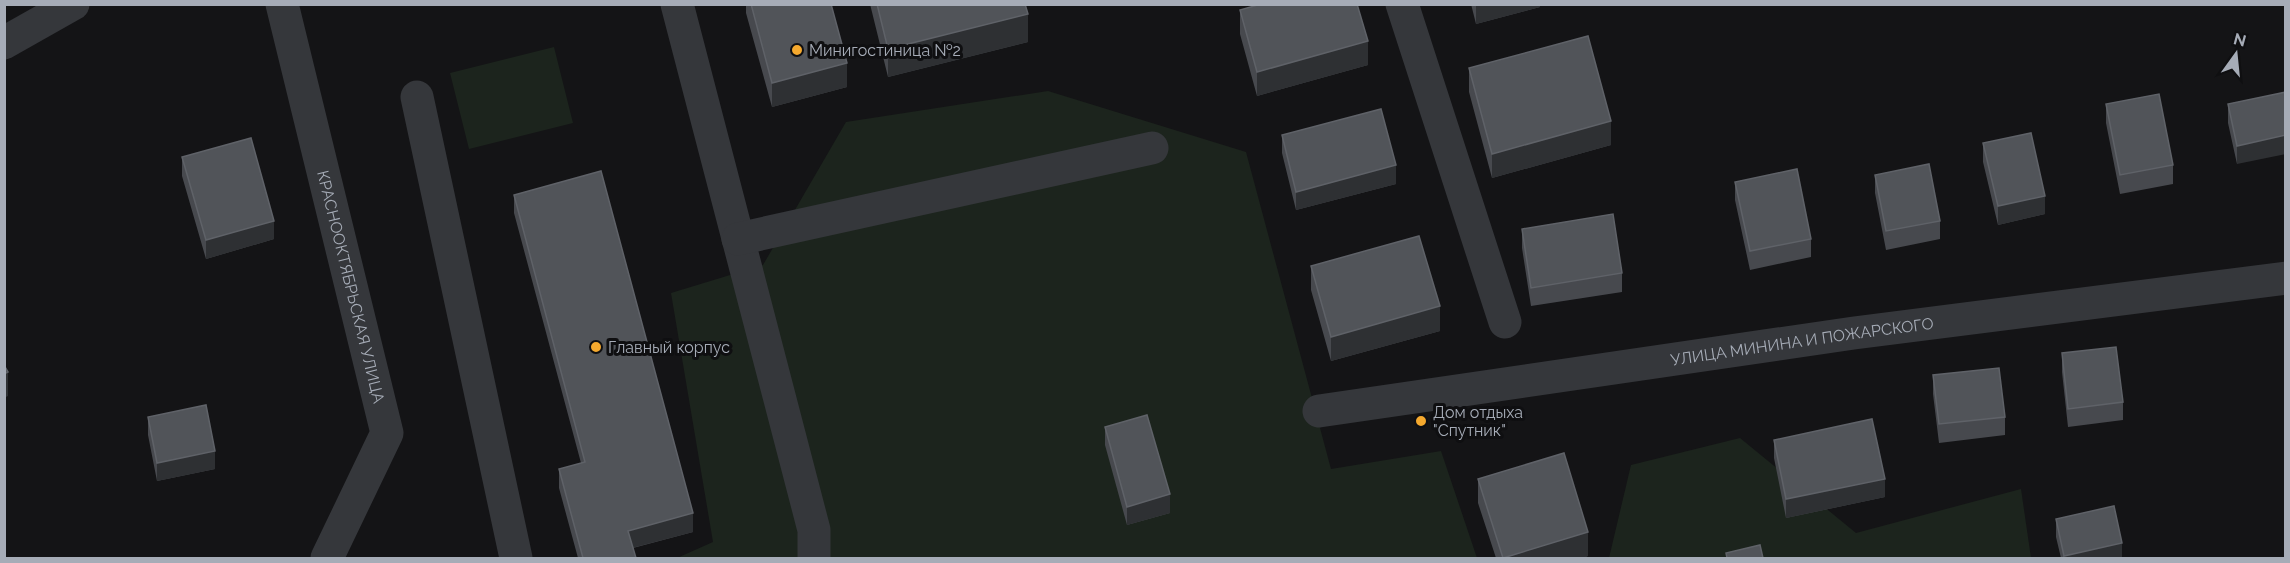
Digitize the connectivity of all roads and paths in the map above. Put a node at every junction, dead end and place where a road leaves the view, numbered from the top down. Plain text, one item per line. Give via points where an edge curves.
1 (73, 4) edge
2 (282, 4) edge
3 (677, 4) edge
4 (1402, 4) edge
5 (4, 43) edge
6 (417, 97) dead end
7 (1152, 148) dead end
8 (738, 239) junction
9 (2286, 278) edge
10 (1505, 322) dead end
11 (1319, 411) dead end
12 (327, 558) edge
13 (516, 558) edge
14 (814, 558) edge

1 - 5 street
2 - 12 street, КРАСНООКТЯБРЬСКАЯ УЛИЦА via 387,433
3 - 8 street
4 - 10 street
6 - 13 street
7 - 8 street
8 - 14 street via 814,530
9 - 11 street, УЛИЦА МИНИНА И ПОЖАРСКОГО via 1854,333

